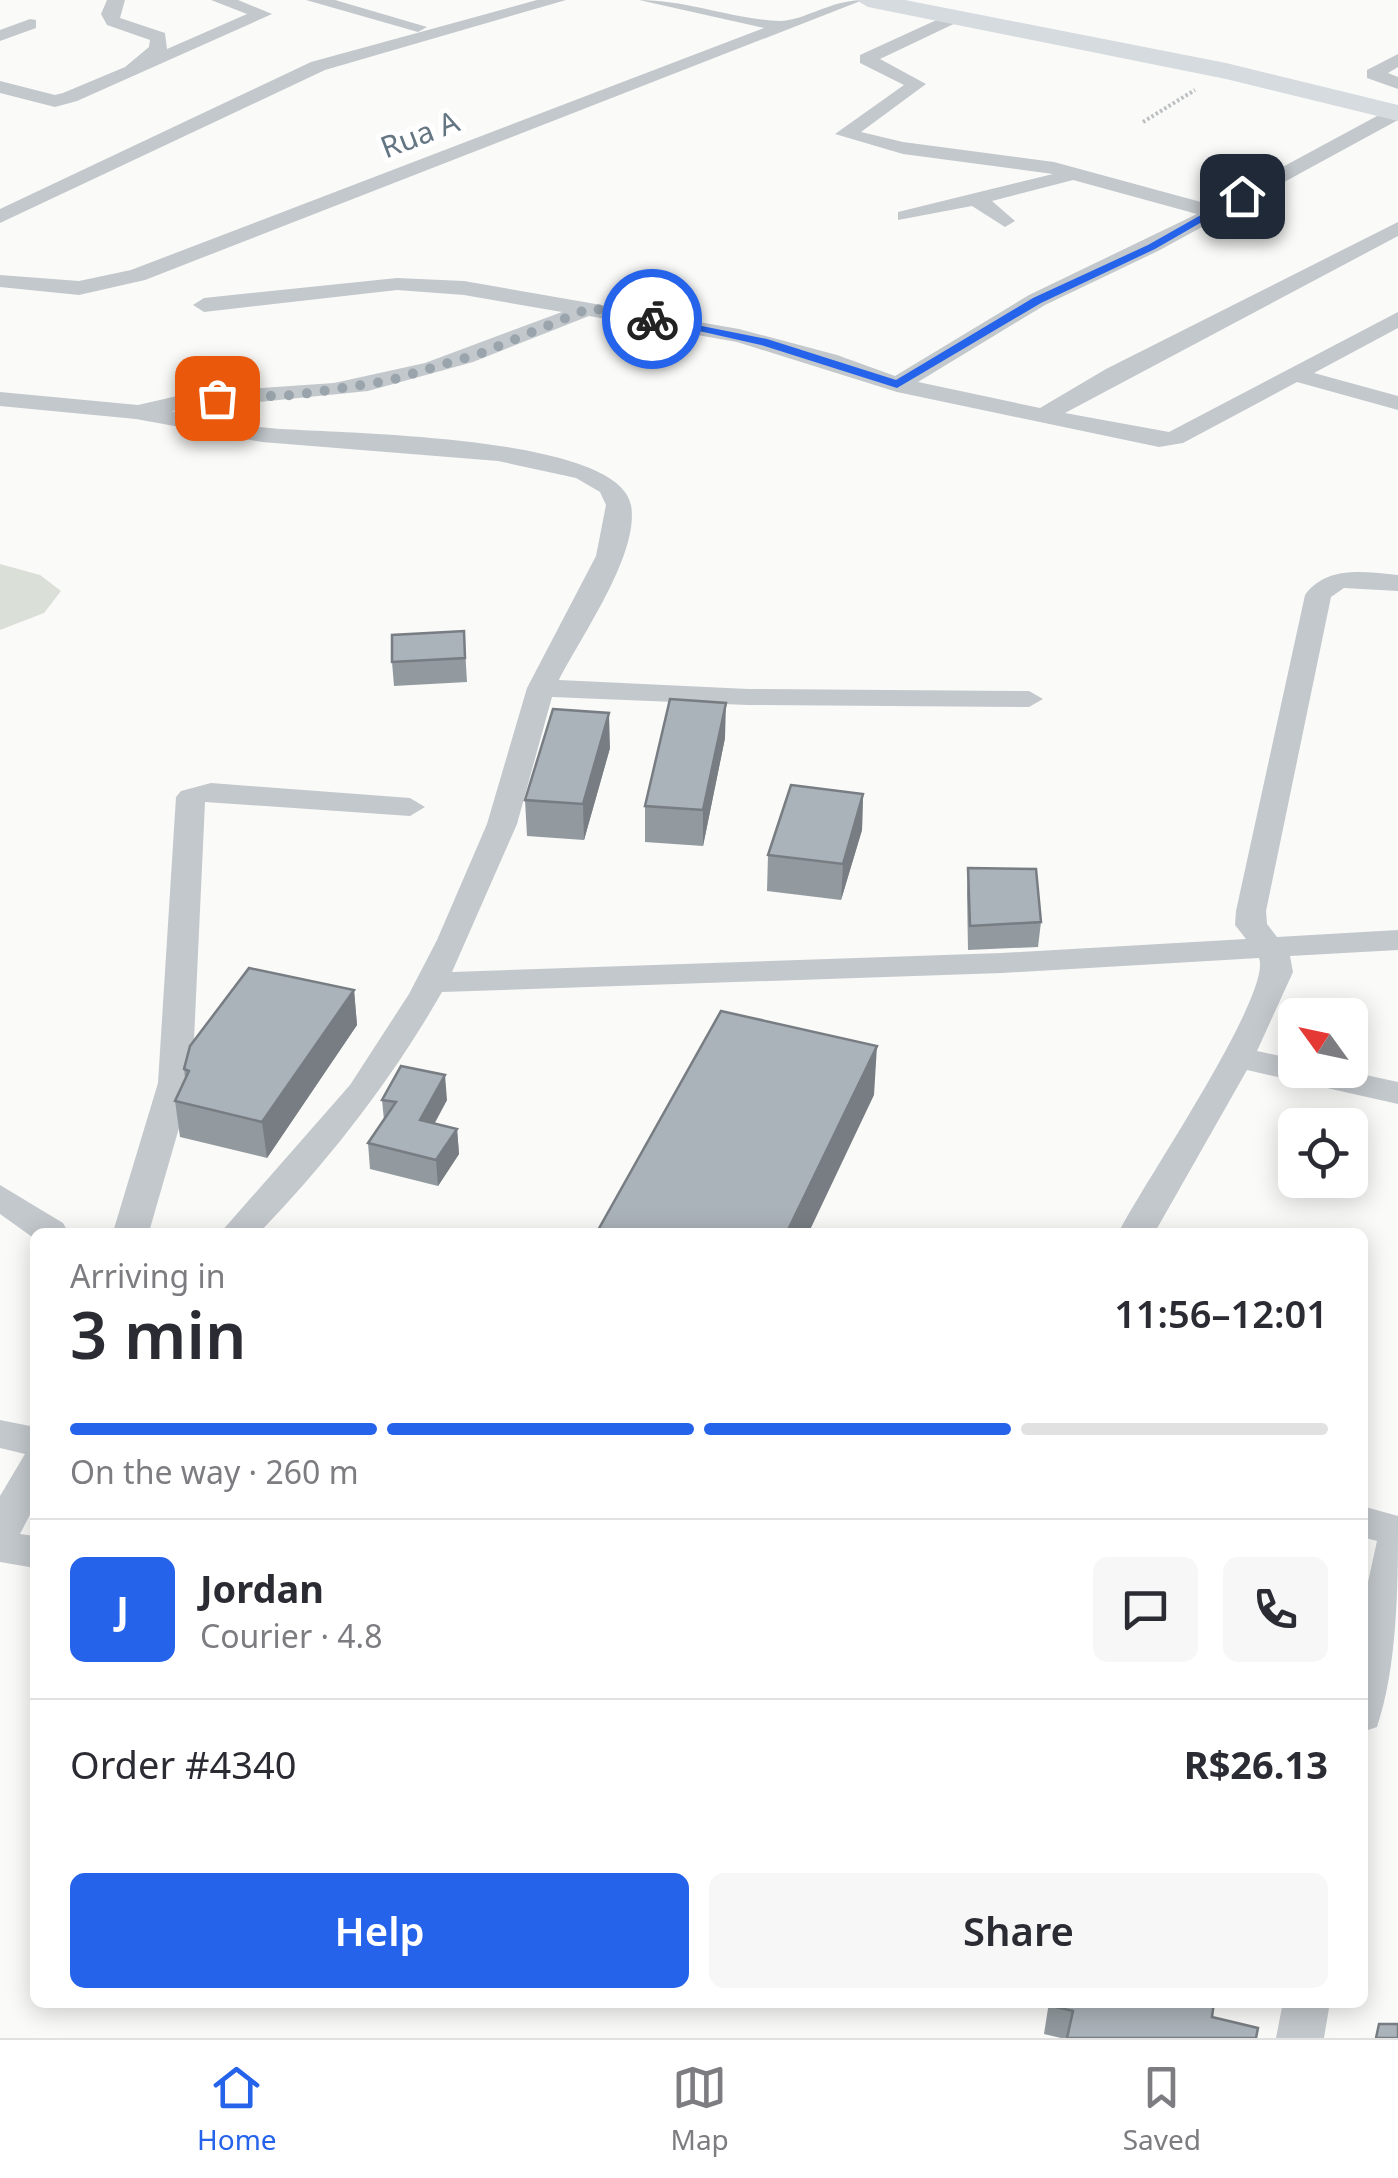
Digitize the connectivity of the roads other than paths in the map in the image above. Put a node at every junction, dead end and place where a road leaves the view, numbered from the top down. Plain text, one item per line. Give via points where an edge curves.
1 (116, 0) edge
2 (220, 0) edge
3 (315, 0) edge
4 (557, 0) edge
5 (648, 0) edge
6 (854, 0) edge
7 (868, 0) edge
8 (954, 18) junction
9 (30, 24) dead end
10 (418, 27) dead end
11 (785, 27) junction
12 (0, 36) edge
13 (1398, 59) edge
14 (122, 76) junction
15 (1398, 84) edge
16 (0, 87) edge
17 (1398, 113) edge
18 (1079, 174) junction
19 (976, 199) junction
20 (1210, 211) junction
21 (905, 216) dead end
22 (0, 217) edge
23 (1005, 221) dead end
24 (1398, 228) edge
25 (0, 281) edge
26 (204, 305) dead end
27 (590, 308) junction
28 (1398, 319) edge
29 (1292, 374) junction
30 (897, 384) junction
31 (0, 399) edge
32 (1398, 404) edge
33 (139, 412) junction
34 (1045, 415) junction
35 (1398, 583) edge
36 (542, 688) junction
37 (1029, 699) dead end
38 (410, 807) dead end
39 (1398, 940) edge
40 (1265, 945) junction
41 (434, 983) junction
42 (1241, 1058) junction
43 (1398, 1094) edge
44 (0, 1197) edge
45 (44, 1228) edge
46 (132, 1228) edge
47 (242, 1228) edge
48 (1140, 1228) edge
49 (0, 1434) edge
50 (30, 1441) edge
51 (30, 1476) edge
52 (1368, 1522) edge
53 (1398, 1533) edge
54 (0, 1534) edge
55 (0, 1546) edge
56 (30, 1551) edge
57 (1368, 1684) edge
58 (1306, 2008) edge
59 (1300, 2038) edge

1 - 14 street via 113,22 160,37 158,50
2 - 14 street via 263,14
3 - 10 street
4 - 22 street via 318,66
5 - 11 street
6 - 11 street, Rua A
7 - 8 main road
8 - 17 main road via 1226,71
8 - 18 street via 866,59 917,84 845,134
9 - 12 street
11 - 25 street, Rua A via 137,275 79,288
13 - 15 street via 1374,74
14 - 16 street via 56,100
17 - 20 street
18 - 19 street
18 - 20 street
19 - 21 street
19 - 23 street
20 - 30 street via 1152,247 1037,300
24 - 34 street
26 - 27 street via 418,284
27 - 30 street via 764,342
27 - 33 street via 500,347 388,381 296,395 190,400
28 - 29 street
29 - 32 street
29 - 34 street via 1167,440
30 - 34 street
31 - 33 street
33 - 36 street via 261,435 533,460 579,471 614,490 621,507 602,574
35 - 40 street via 1341,581 1318,595 1252,898 1251,925
36 - 37 street via 748,698
36 - 41 street via 505,818
38 - 46 street via 210,792 191,797 175,1083
39 - 40 street
40 - 41 street via 983,964
40 - 42 street via 1277,972
41 - 47 street via 340,1126
42 - 43 street
42 - 48 street
44 - 45 street
49 - 50 street
51 - 54 street
52 - 53 street
53 - 57 street
55 - 56 street
58 - 59 street

